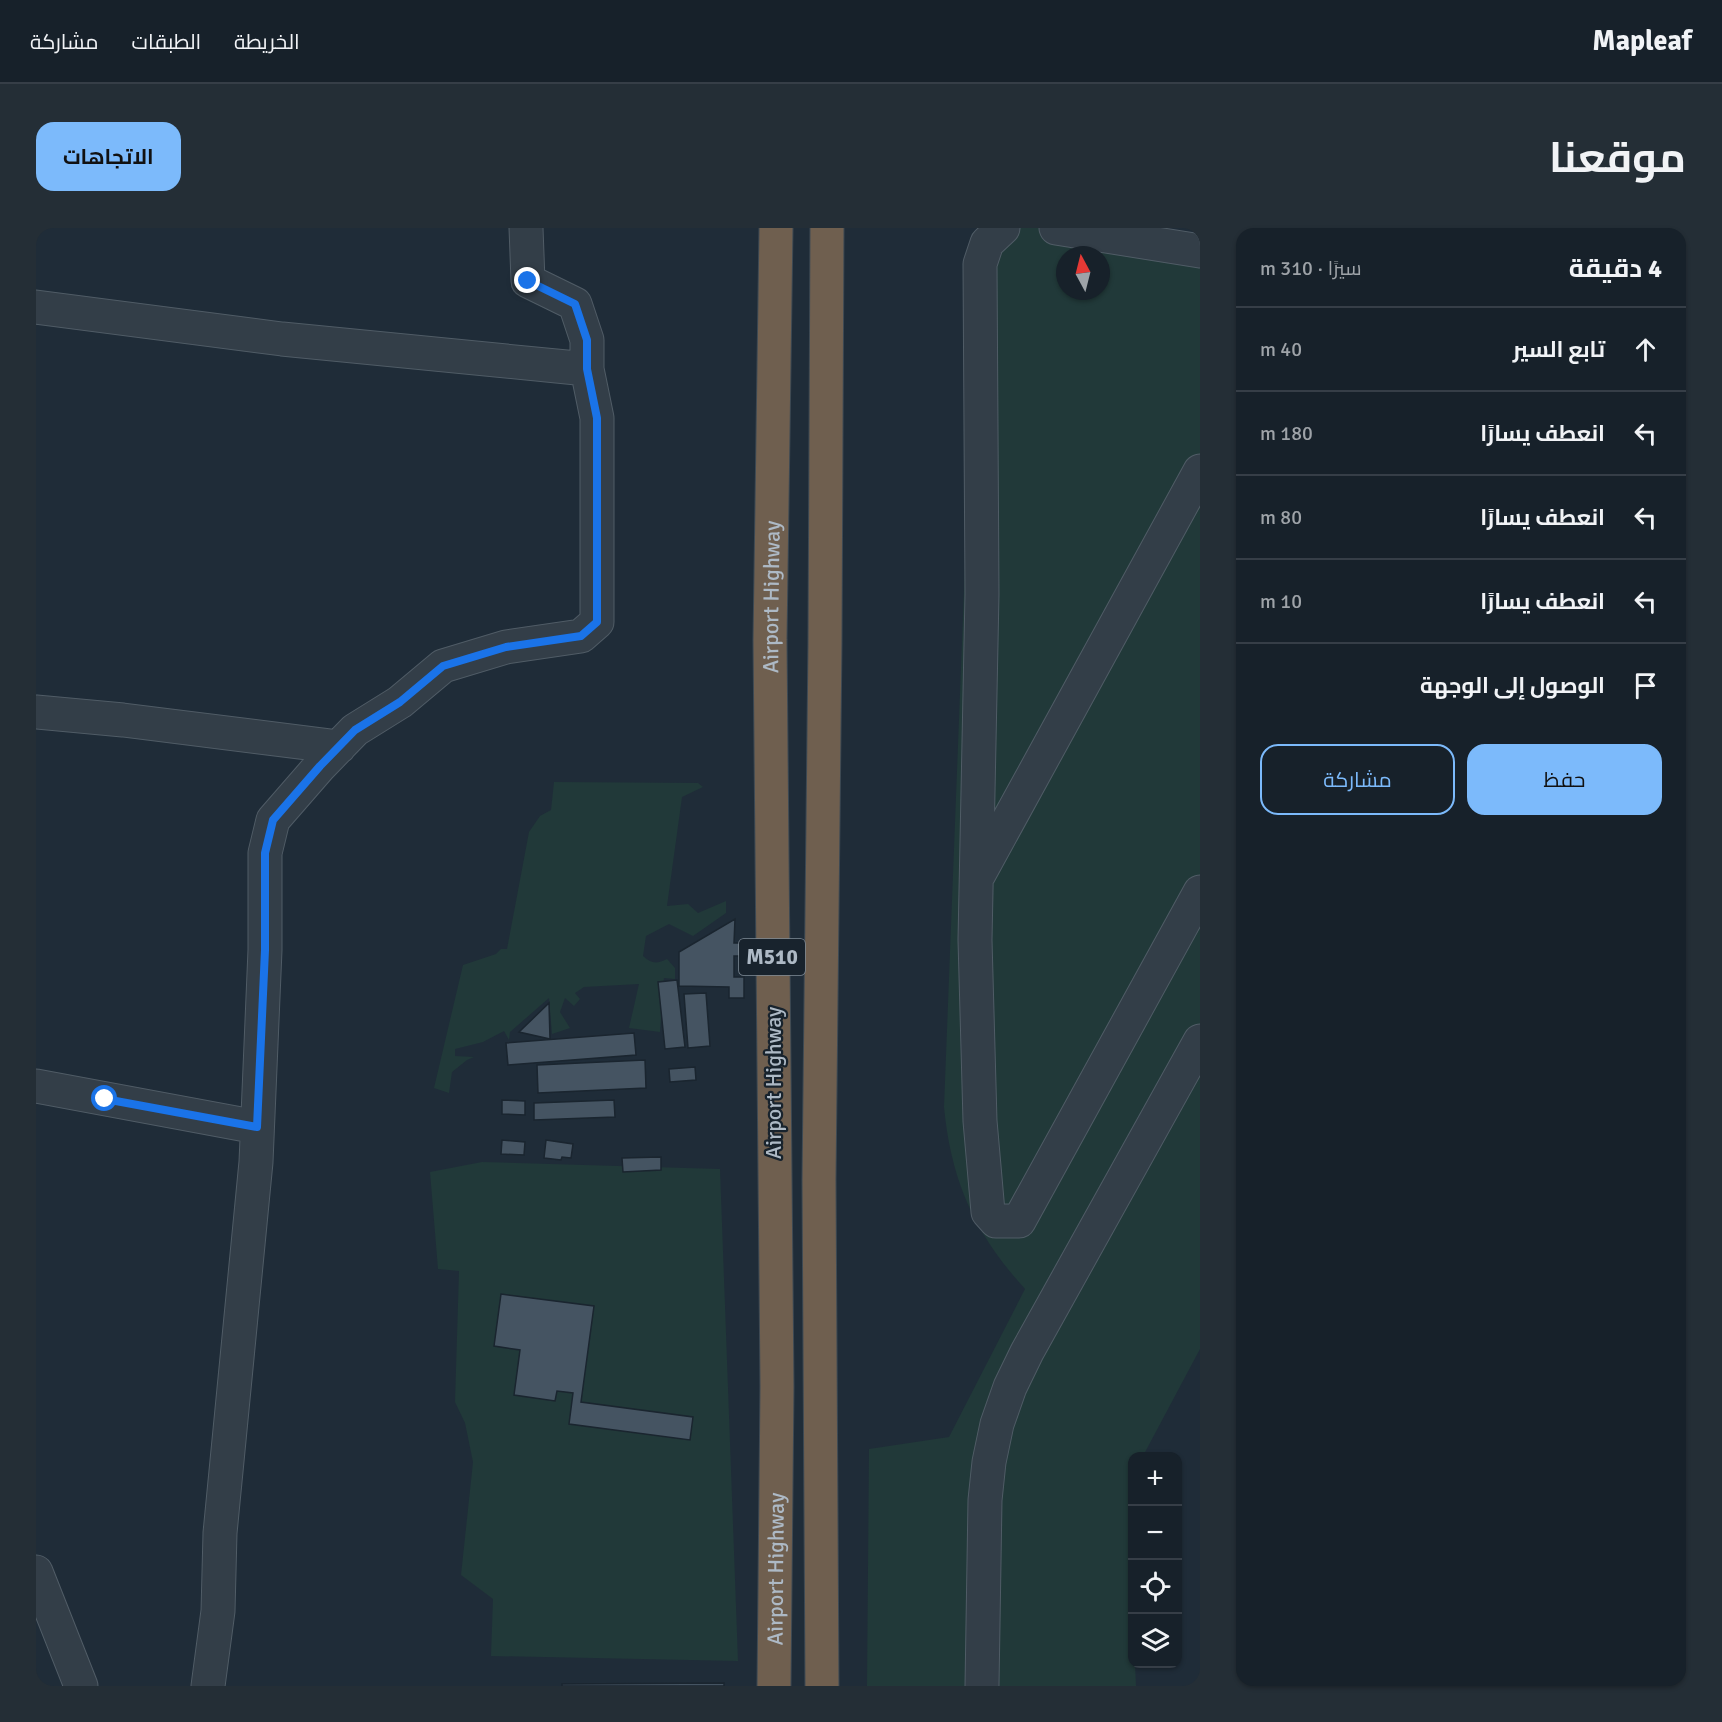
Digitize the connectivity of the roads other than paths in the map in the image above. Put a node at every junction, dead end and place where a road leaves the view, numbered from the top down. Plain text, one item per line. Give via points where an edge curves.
1 (526, 228) edge
2 (776, 228) edge
3 (827, 228) edge
4 (1003, 228) edge
5 (1056, 228) edge
6 (1200, 251) edge
7 (36, 307) edge
8 (587, 369) junction
9 (1200, 471) edge
10 (36, 712) edge
11 (339, 747) junction
12 (975, 880) junction
13 (1200, 892) edge
14 (1200, 1041) edge
15 (36, 1086) edge
16 (257, 1127) junction
17 (36, 1572) edge
18 (81, 1686) edge
19 (208, 1686) edge
20 (774, 1686) edge
21 (822, 1686) edge
22 (982, 1686) edge

1 - 8 lane via 528,281 575,304 587,340
2 - 20 highway, Airport Highway / M510 via 770,640 777,1386
3 - 21 highway, Airport Highway / M510 via 819,1180
4 - 12 lane via 987,243 980,264 982,558
5 - 6 lane
7 - 8 lane via 282,339
8 - 11 lane via 597,418 597,622 581,636 506,647 443,666 400,702 355,730
9 - 12 lane
10 - 11 lane
11 - 16 lane via 273,820 265,853
12 - 13 lane via 977,1061 988,1212 996,1221 1007,1222 1019,1221
14 - 22 lane via 1027,1352 997,1424 985,1500
15 - 16 lane
16 - 19 lane via 220,1533 218,1611
17 - 18 lane

